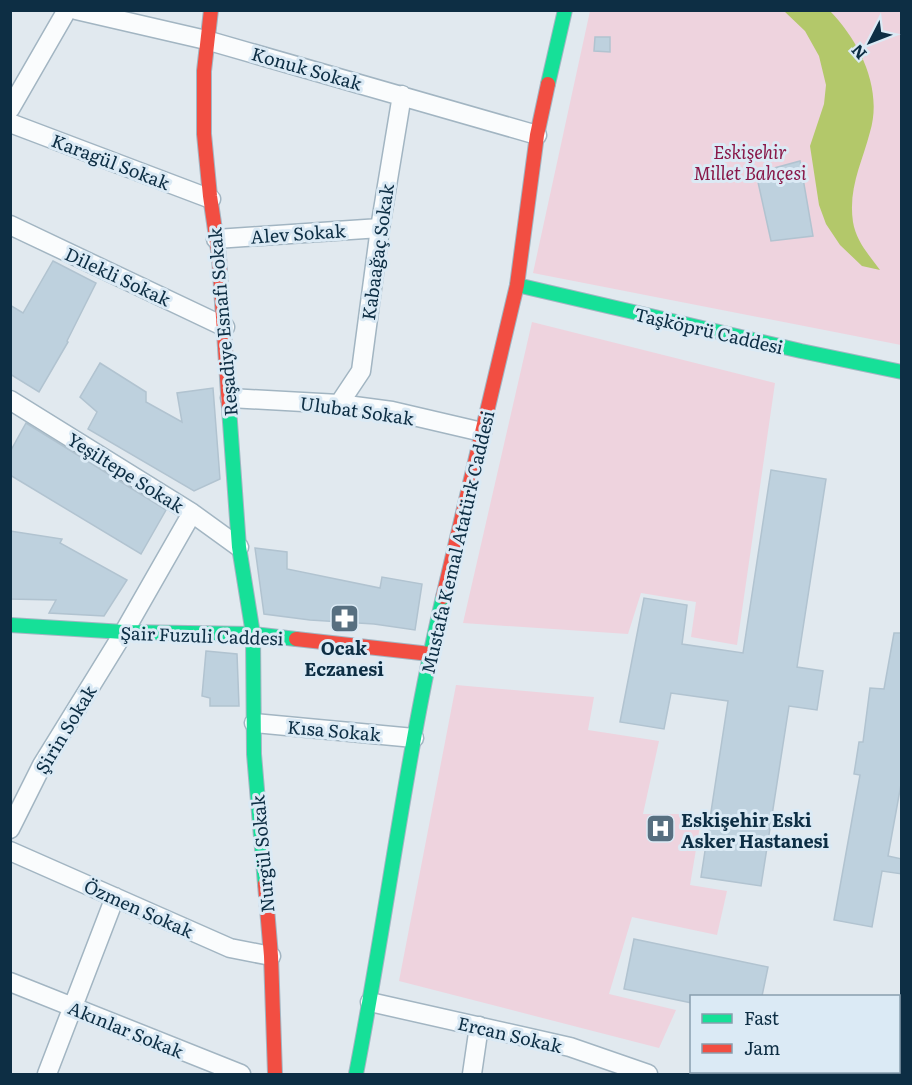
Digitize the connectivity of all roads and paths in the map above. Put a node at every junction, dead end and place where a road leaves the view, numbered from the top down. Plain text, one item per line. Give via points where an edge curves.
1 (67, 10) edge
2 (76, 10) edge
3 (211, 10) edge
4 (565, 10) edge
5 (117, 15) edge
6 (206, 40) junction
7 (402, 95) junction
8 (10, 110) edge
9 (10, 123) edge
10 (537, 135) junction
11 (211, 199) junction
12 (10, 225) edge
13 (380, 228) junction
14 (216, 239) junction
15 (517, 285) junction
16 (225, 327) junction
17 (902, 372) edge
18 (230, 398) junction
19 (10, 400) edge
20 (339, 404) junction
21 (482, 432) junction
22 (192, 513) junction
23 (239, 547) junction
24 (10, 625) edge
25 (124, 632) junction
26 (253, 634) junction
27 (430, 654) junction
28 (254, 723) junction
29 (414, 738) junction
30 (10, 829) edge
31 (10, 851) edge
32 (115, 897) junction
33 (271, 956) junction
34 (10, 982) edge
35 (370, 1002) junction
36 (73, 1008) junction
37 (479, 1026) junction
38 (47, 1074) edge
39 (241, 1074) edge
40 (275, 1074) edge
41 (356, 1074) edge
42 (472, 1074) edge
43 (648, 1074) edge

1 - 8 street
2 - 5 street, Konuk Sokak
3 - 6 main road, Reşadiye Esnafı Sokak
4 - 10 main road, Mustafa Kemal Atatürk Caddesi
5 - 6 street, Konuk Sokak
6 - 7 street, Konuk Sokak
6 - 11 main road, Reşadiye Esnafı Sokak via 204,137
7 - 10 street, Konuk Sokak
7 - 13 street, Kabaağaç Sokak
9 - 11 street, Karagül Sokak
10 - 15 main road, Mustafa Kemal Atatürk Caddesi
11 - 14 main road, Reşadiye Esnafı Sokak
12 - 16 street, Dilekli Sokak
13 - 14 street, Alev Sokak
13 - 20 street, Kabaağaç Sokak via 361,371
14 - 16 main road, Reşadiye Esnafı Sokak
15 - 17 main road, Taşköprü Caddesi
15 - 21 main road, Mustafa Kemal Atatürk Caddesi
16 - 18 main road, Reşadiye Esnafı Sokak
18 - 20 street, Ulubat Sokak
18 - 23 main road, Reşadiye Esnafı Sokak
19 - 22 street, Yeşiltepe Sokak
20 - 21 street, Ulubat Sokak via 392,411
21 - 27 main road, Mustafa Kemal Atatürk Caddesi
22 - 23 street, Yeşiltepe Sokak
22 - 25 street, Şirin Sokak
23 - 26 main road, Reşadiye Esnafı Sokak
24 - 25 main road, Şair Fuzuli Caddesi
25 - 26 main road, Şair Fuzuli Caddesi
25 - 30 street, Şirin Sokak via 42,765
26 - 27 main road, Şair Fuzuli Caddesi
26 - 28 main road, Nurgül Sokak
27 - 29 main road, Mustafa Kemal Atatürk Caddesi
28 - 29 street, Kısa Sokak
28 - 33 main road, Nurgül Sokak
29 - 35 main road, Mustafa Kemal Atatürk Caddesi
31 - 32 street, Özmen Sokak
32 - 33 street, Özmen Sokak via 230,948
32 - 36 street
33 - 40 main road, Nurgül Sokak
34 - 36 street, Akınlar Sokak
35 - 37 street, Ercan Sokak
35 - 41 main road, Mustafa Kemal Atatürk Caddesi
36 - 38 street
36 - 39 street, Akınlar Sokak
37 - 42 street
37 - 43 street, Ercan Sokak via 570,1047

